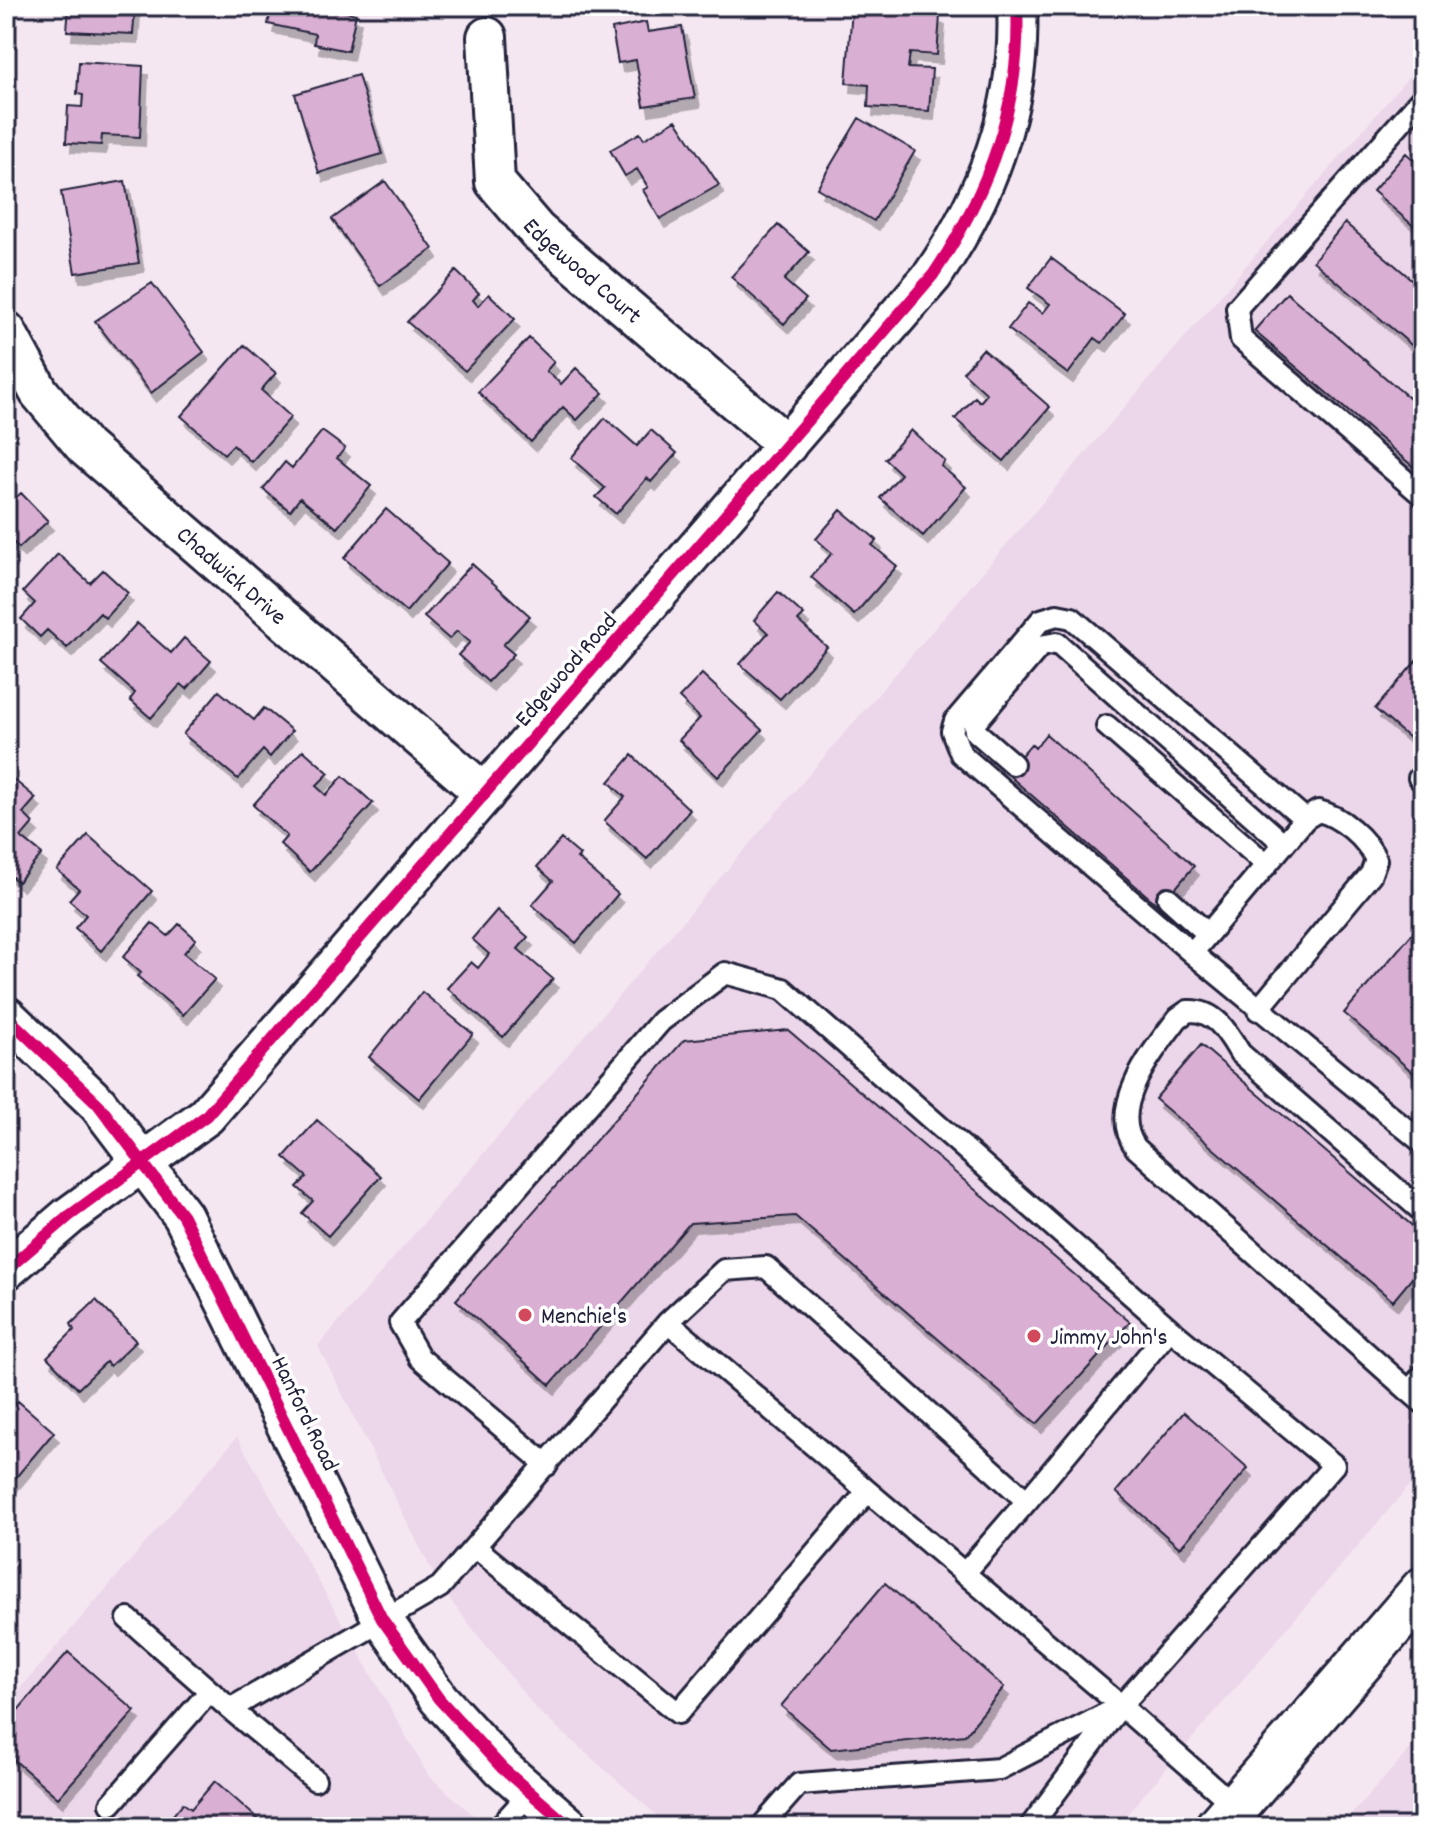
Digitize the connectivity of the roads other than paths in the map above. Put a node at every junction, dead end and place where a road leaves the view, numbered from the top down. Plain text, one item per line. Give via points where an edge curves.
1 (1017, 6) edge
2 (487, 37) dead end
3 (1423, 97) edge
4 (6, 331) edge
5 (787, 445) junction
6 (1423, 496) edge
7 (1107, 726) dead end
8 (1013, 764) dead end
9 (485, 794) junction
10 (1305, 819) junction
11 (1284, 844) junction
12 (1267, 865) junction
13 (1168, 898) dead end
14 (1208, 934) junction
15 (1192, 953) junction
16 (1258, 1010) junction
17 (6, 1016) edge
18 (1423, 1143) edge
19 (143, 1163) junction
20 (1423, 1212) edge
21 (6, 1270) edge
22 (668, 1322) junction
23 (1170, 1329) junction
24 (1418, 1390) edge
25 (547, 1465) junction
26 (867, 1492) junction
27 (1027, 1501) junction
28 (475, 1547) junction
29 (964, 1574) junction
30 (1423, 1590) edge
31 (128, 1619) dead end
32 (382, 1619) junction
33 (210, 1691) junction
34 (1121, 1706) junction
35 (230, 1709) junction
36 (315, 1780) dead end
37 (530, 1793) junction
38 (111, 1804) dead end
39 (1235, 1820) edge
40 (499, 1827) edge
41 (570, 1827) edge
42 (761, 1827) edge
43 (1030, 1827) edge

1 - 5 street, Edgewood Road via 1016,63 1005,126 962,233 933,275
2 - 5 street, Edgewood Court via 495,182 537,231
3 - 6 lane via 1237,308 1241,339
4 - 9 street, Chadwick Drive via 39,392 85,447
5 - 9 street, Edgewood Road
7 - 12 lane
8 - 11 lane via 975,731 974,724 1040,646 1057,643
9 - 19 street, Edgewood Road via 206,1116
10 - 11 lane
10 - 15 lane via 1072,618 1041,620 955,721 952,731 961,754
10 - 16 lane via 1318,811 1332,814 1370,847 1376,860 1371,874
11 - 12 lane
12 - 14 lane
13 - 14 lane
14 - 15 lane
15 - 16 lane
16 - 18 lane
17 - 19 street, Hanford Road via 98,1104
19 - 21 street, Edgewood Road
19 - 32 street, Hanford Road via 183,1216 205,1257
20 - 24 lane via 1240,1053 1210,1015 1188,1011 1178,1018 1134,1086 1125,1123 1136,1148
22 - 25 lane
22 - 26 lane
22 - 27 lane via 724,1270 766,1267
23 - 25 lane via 783,989 725,973 661,1021 400,1323 420,1358
23 - 27 lane
23 - 34 lane via 1334,1465
25 - 28 lane
26 - 28 lane via 678,1713
26 - 29 lane
27 - 29 lane
28 - 32 lane via 440,1587
29 - 34 lane
30 - 39 main road
31 - 33 lane
32 - 35 lane
32 - 37 street, Hanford Road via 439,1699
33 - 35 lane
33 - 38 lane
34 - 39 lane
34 - 42 lane via 999,1769 799,1784
34 - 43 lane
35 - 36 lane
37 - 40 lane
37 - 41 street, Hanford Road

